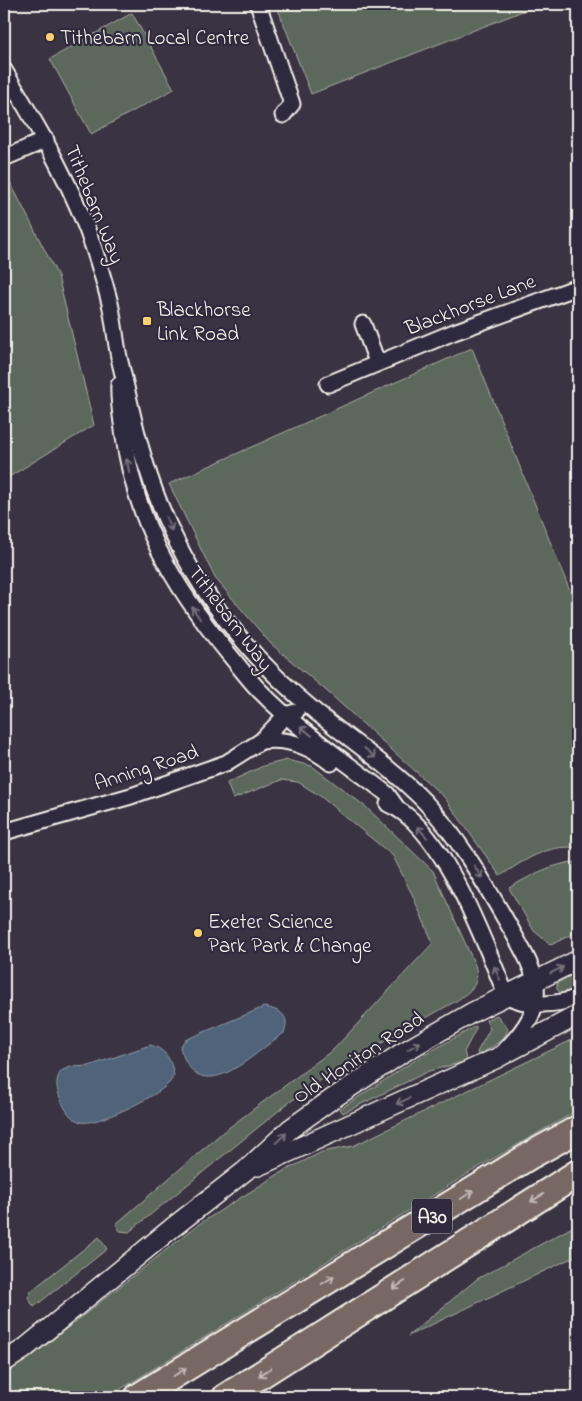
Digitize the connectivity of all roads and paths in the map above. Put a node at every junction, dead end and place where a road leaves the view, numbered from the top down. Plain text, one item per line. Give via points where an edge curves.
1 (258, 4) edge
2 (4, 70) edge
3 (283, 116) dead end
4 (46, 140) junction
5 (4, 158) edge
6 (578, 287) edge
7 (363, 324) dead end
8 (377, 362) junction
9 (120, 363) junction
10 (328, 384) dead end
11 (262, 662) junction
12 (317, 712) junction
13 (286, 715) junction
14 (261, 741) junction
15 (396, 808) junction
16 (4, 832) edge
17 (578, 960) edge
18 (537, 980) junction
19 (506, 995) junction
20 (578, 998) edge
21 (534, 1004) junction
22 (578, 1015) edge
23 (495, 1059) junction
24 (578, 1129) edge
25 (245, 1172) junction
26 (578, 1173) edge
27 (4, 1362) edge
28 (138, 1397) edge
29 (226, 1397) edge

1 - 3 street via 292,104
2 - 4 street, Tithebarn Way
4 - 5 street
4 - 9 street, Tithebarn Way via 94,250 111,306
6 - 8 street, Blackhorse Lane
7 - 8 street
8 - 10 street, Blackhorse Lane
9 -> 11 street, Tithebarn Way via 145,462 177,544 200,585 236,634
13 -> 9 street, Tithebarn Way via 260,691 200,618 177,585 160,552 142,513 128,467 119,394
11 - 12 street, Tithebarn Way
11 - 13 street, Tithebarn Way via 285,700
12 - 13 street via 302,710
12 -> 18 street, Tithebarn Way via 367,750 447,826 491,891
13 - 14 street, Anning Road
15 -> 13 street, Tithebarn Way via 387,794
14 - 15 street, Tithebarn Way via 288,741 318,752 380,801
14 - 16 street, Anning Road via 226,763 131,796
19 -> 15 street, Tithebarn Way via 468,905 451,874 432,843 408,816
18 -> 17 street, Old Honiton Road
18 - 19 street, Old Honiton Road
18 - 21 street, Old Honiton Road
19 - 21 street via 516,1001
25 -> 19 street, Old Honiton Road via 290,1129 332,1099 402,1054
20 - 21 street
21 - 23 street, Old Honiton Road via 531,1018 523,1030
22 - 23 street, Old Honiton Road
23 -> 25 street, Old Honiton Road
28 -> 24 highway, A30
25 - 27 street, Old Honiton Road
26 -> 29 highway, A30

